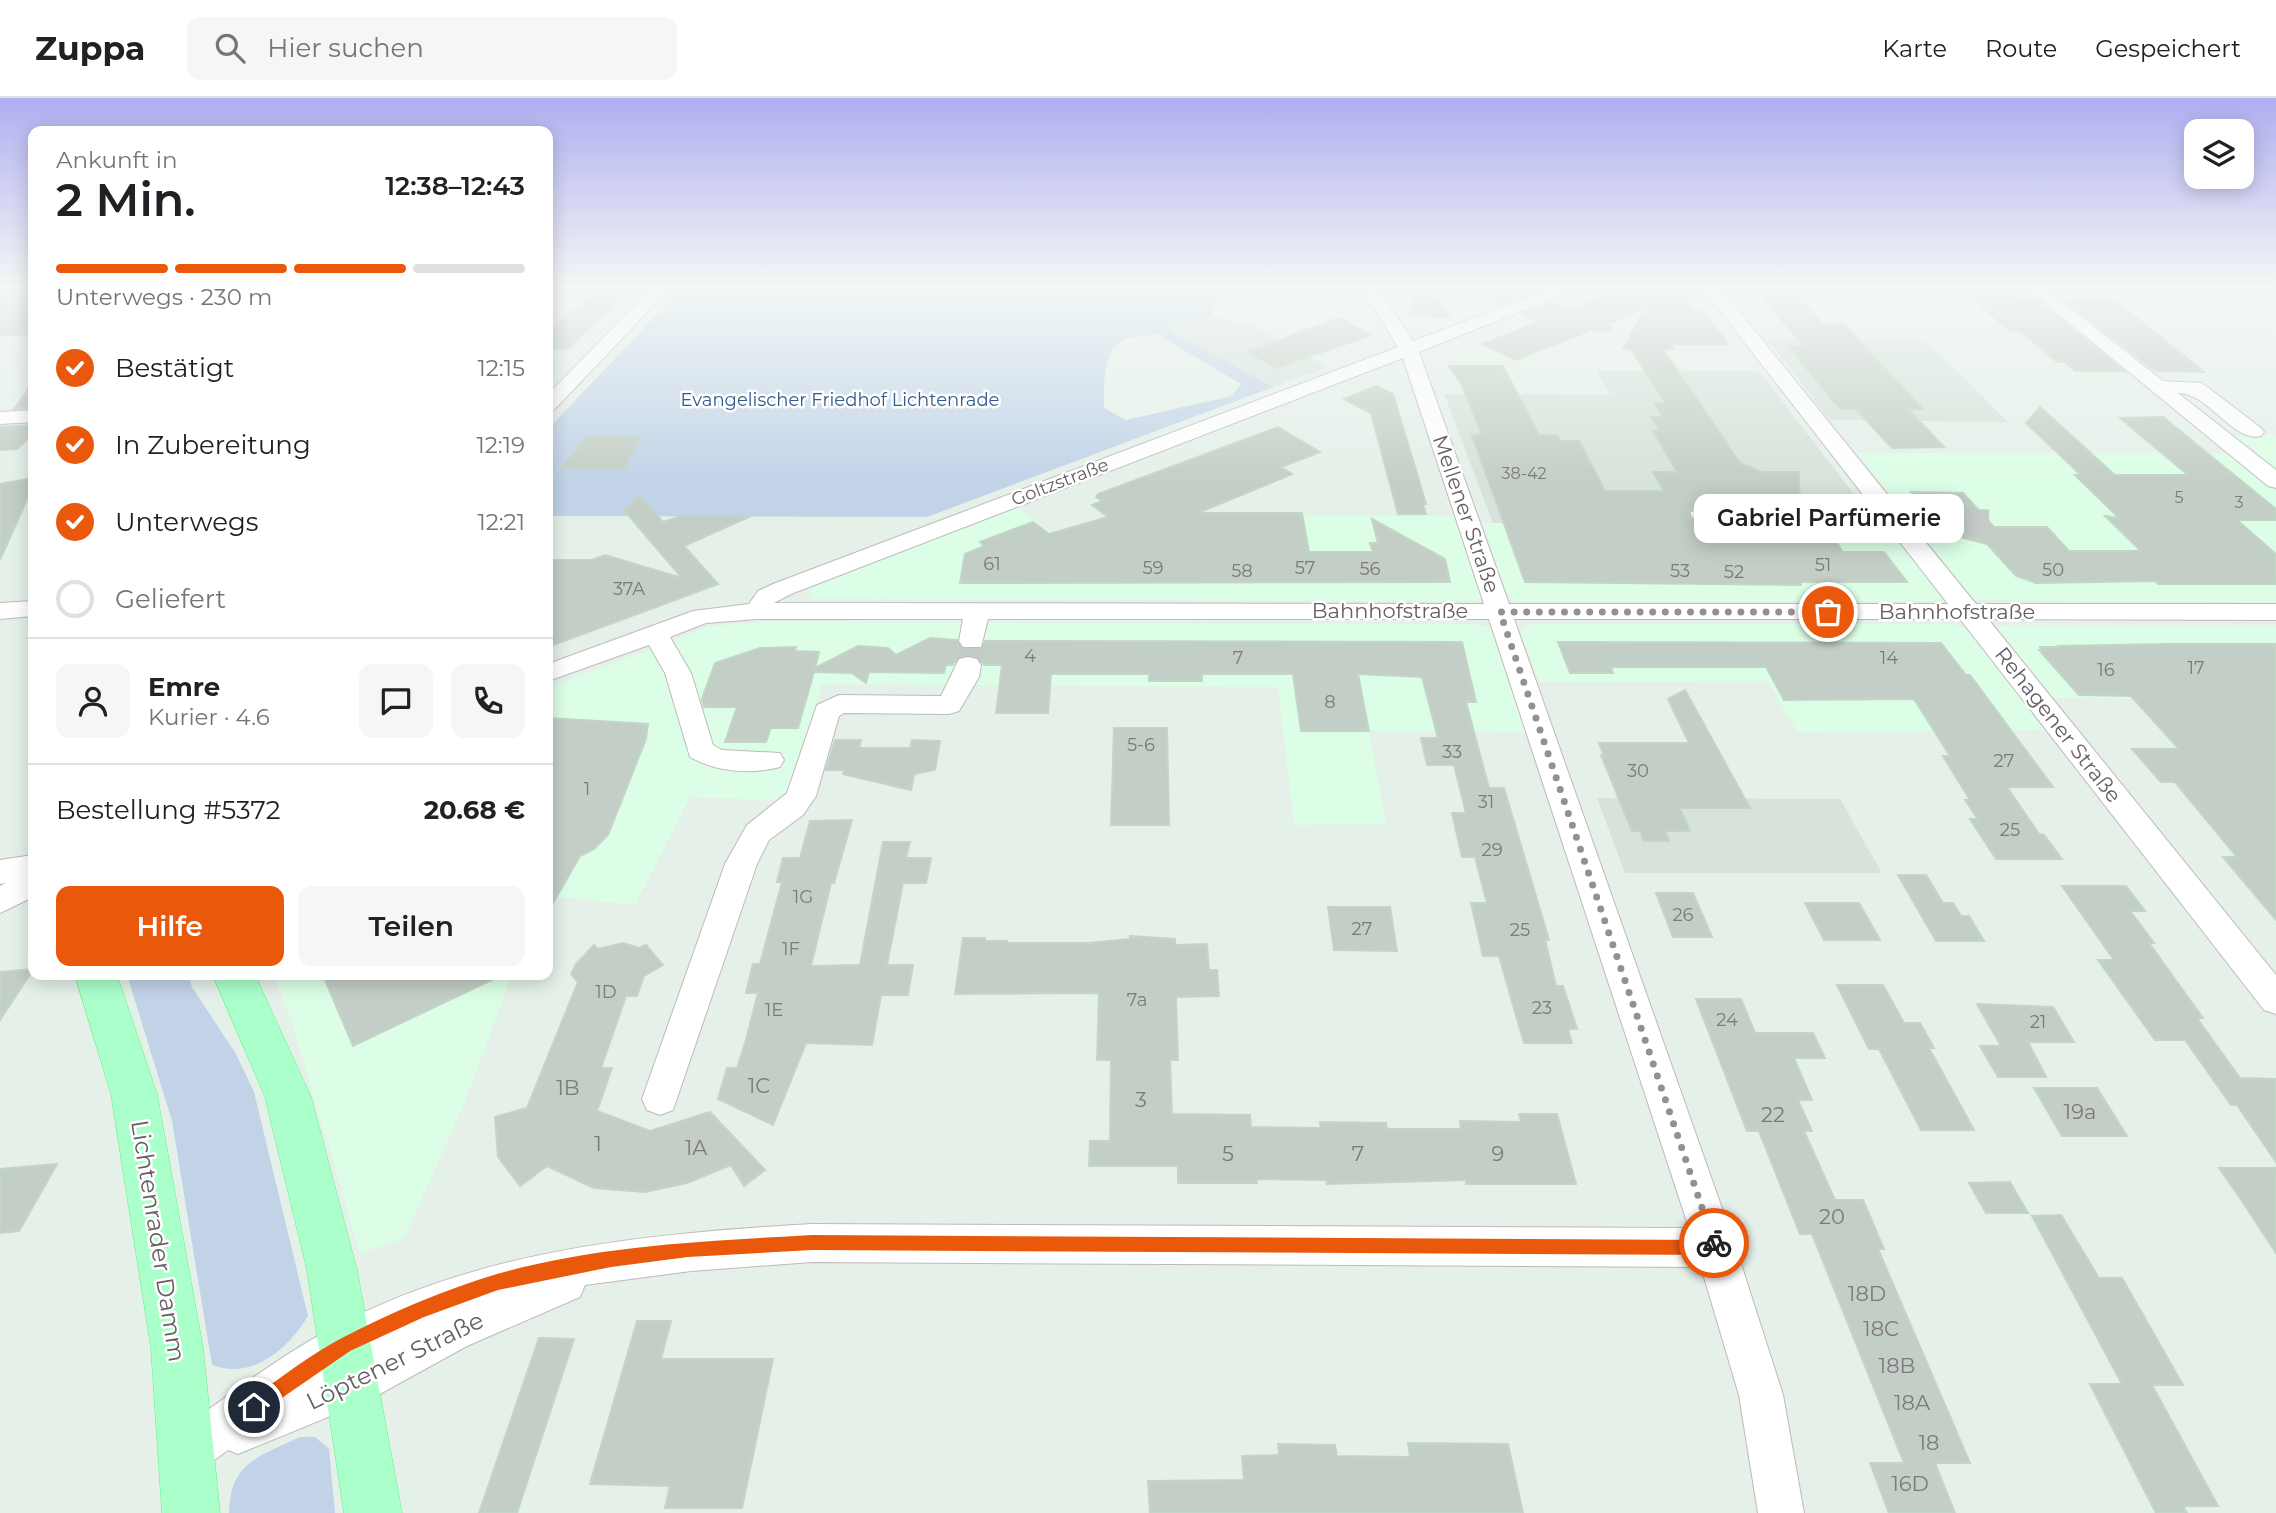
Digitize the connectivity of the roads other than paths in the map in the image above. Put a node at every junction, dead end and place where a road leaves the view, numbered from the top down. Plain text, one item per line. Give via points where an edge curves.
1 (600, 351) edge
2 (1404, 351) edge
3 (1410, 351) edge
4 (1762, 351) edge
5 (2114, 351) edge
6 (2159, 387) junction
7 (553, 400) edge
8 (28, 416) edge
9 (0, 418) edge
10 (2215, 432) junction
11 (2254, 432) junction
12 (2276, 432) edge
13 (2239, 452) junction
14 (2276, 452) edge
15 (2276, 481) edge
16 (1701, 513) dead end
17 (1894, 517) junction
18 (1935, 521) tunnel mouth
19 (28, 609) edge
20 (0, 611) edge
21 (757, 611) junction
22 (976, 611) junction
23 (1500, 612) junction
24 (1969, 612) junction
25 (2276, 612) edge
26 (653, 633) junction
27 (553, 671) edge
28 (770, 760) dead end
29 (28, 868) edge
30 (0, 872) edge
31 (28, 885) edge
32 (0, 901) edge
33 (98, 980) edge
34 (236, 980) edge
35 (2276, 1000) edge
36 (660, 1099) dead end
37 (1716, 1248) junction
38 (348, 1366) junction
39 (186, 1453) junction
40 (191, 1513) edge
41 (373, 1513) edge
42 (1781, 1513) edge

1 - 7 street
2 - 21 street, Goltzstraße via 792,585 767,596
3 - 23 street, Mellener Straße
4 - 17 street, Rehagener Straße
5 - 6 street
6 - 10 street
6 - 11 street via 2195,387
8 - 9 street
10 - 11 street
10 - 13 street
11 - 12 street
13 - 14 street
13 - 15 street
16 - 17 street
17 - 18 street
17 - 24 street, Rehagener Straße
19 - 20 street
21 - 22 street, Bahnhofstraße
21 - 26 street via 702,616
22 - 23 street, Bahnhofstraße
22 - 36 street via 966,677 949,705 839,704 827,711 801,796 758,833 741,864
23 - 24 street, Bahnhofstraße
23 - 37 street, Mellener Straße
24 - 25 street, Bahnhofstraße
24 - 35 street, Rehagener Straße
26 - 27 street
26 - 28 street via 667,648 700,750 717,760
29 - 30 street
31 - 32 street
33 - 39 main road, Lichtenrader Damm via 134,1094 177,1348
34 - 38 main road via 288,1097 331,1270
37 - 38 street, Löptener Straße via 812,1243 688,1250 611,1259 591,1272 453,1331
37 - 42 street, Mellener Straße via 1761,1395
38 - 39 street, Löptener Straße
38 - 41 main road
39 - 40 main road, Lichtenrader Damm

